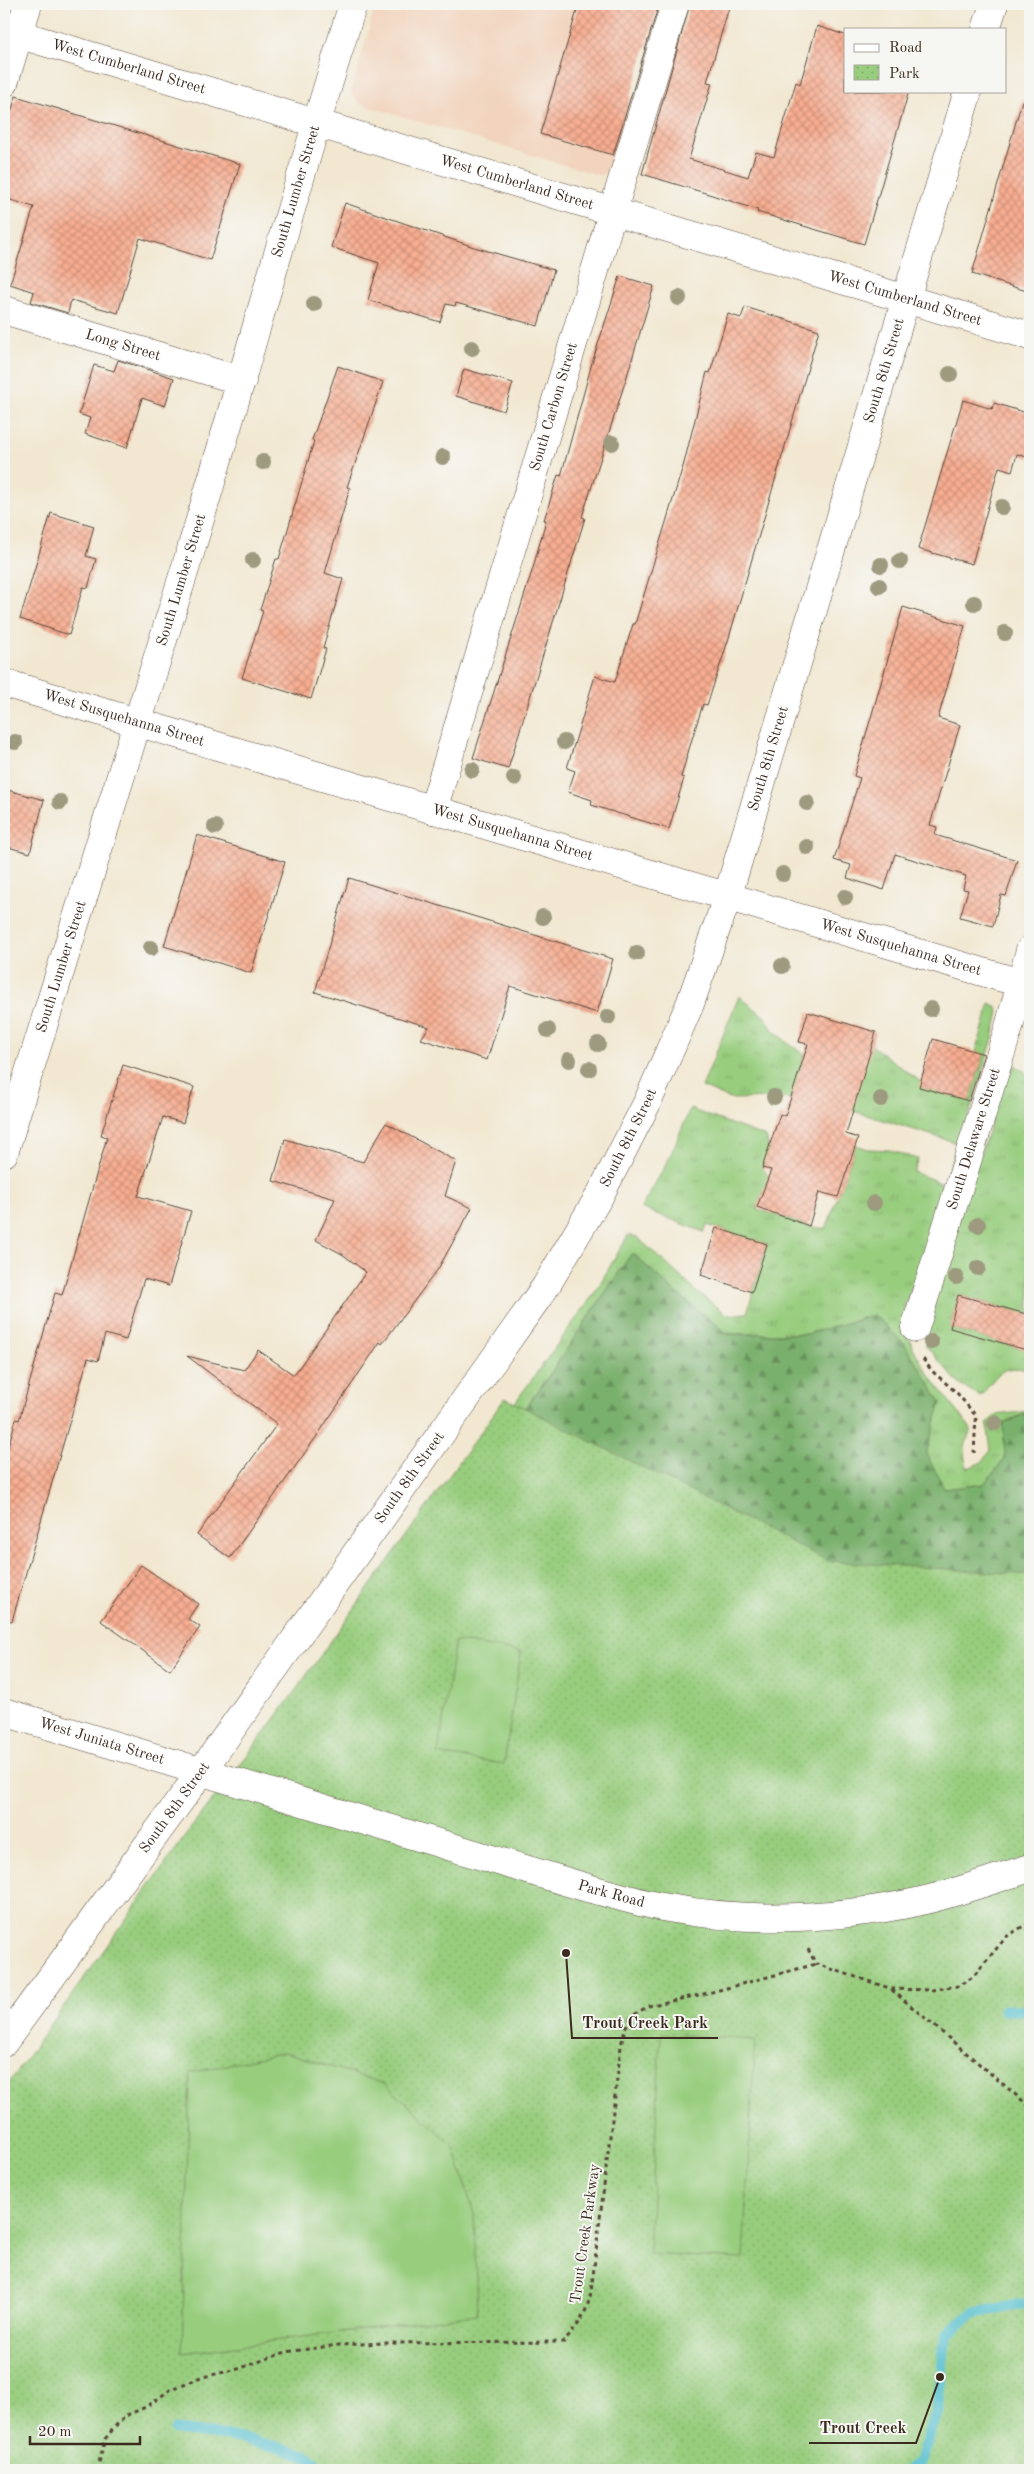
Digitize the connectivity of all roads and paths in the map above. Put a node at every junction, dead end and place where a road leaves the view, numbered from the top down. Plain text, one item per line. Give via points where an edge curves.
1 (28, 4) edge
2 (353, 4) edge
3 (675, 4) edge
4 (994, 4) edge
5 (986, 28) edge
6 (11, 32) edge
7 (4, 83) edge
8 (968, 92) edge
9 (316, 123) junction
10 (613, 211) junction
11 (906, 299) junction
12 (4, 310) edge
13 (1030, 336) edge
14 (242, 381) junction
15 (4, 683) edge
16 (138, 723) junction
17 (433, 810) junction
18 (727, 898) junction
19 (1030, 950) edge
20 (1020, 984) junction
21 (4, 1153) edge
22 (915, 1328) joint
23 (974, 1453) dead end
24 (4, 1712) edge
25 (201, 1772) junction
26 (1030, 1868) edge
27 (790, 1918) junction
28 (1030, 1922) edge
29 (816, 1964) junction
30 (892, 1989) junction
31 (4, 2042) edge
32 (1030, 2107) edge
33 (96, 2470) edge

1 - 6 street
2 - 9 street, South Lumber Street
3 - 10 street, South Carbon Street
4 - 5 street
6 - 7 street
6 - 9 street, West Cumberland Street
8 - 11 street, South 8th Street
9 - 10 street, West Cumberland Street
9 - 14 street, South Lumber Street
10 - 11 street, West Cumberland Street
10 - 17 street, South Carbon Street
11 - 13 street, West Cumberland Street
11 - 18 street, South 8th Street
12 - 14 street, Long Street
14 - 16 street, South Lumber Street
15 - 16 street, West Susquehanna Street
16 - 17 street, West Susquehanna Street
16 - 21 street, South Lumber Street
17 - 18 street, West Susquehanna Street
18 - 20 street, West Susquehanna Street
18 - 25 street, South 8th Street via 690,1004 655,1086 579,1232 510,1338
19 - 20 street, South Delaware Street
20 - 22 street, South Delaware Street
22 - 23 path via 916,1350 976,1416
24 - 25 street, West Juniata Street
25 - 27 street, Park Road via 591,1889 668,1908 747,1917
25 - 31 street, South 8th Street
26 - 27 street, Park Road via 919,1902 855,1913
27 - 29 path
28 - 30 path via 1006,1937 973,1977 959,1986 931,1990
29 - 30 path
29 - 33 path, Trout Creek Parkway via 648,2006 631,2017 621,2046 588,2309 580,2325 564,2342 338,2345 286,2352 238,2369 198,2378 129,2414 105,2439
30 - 32 path

